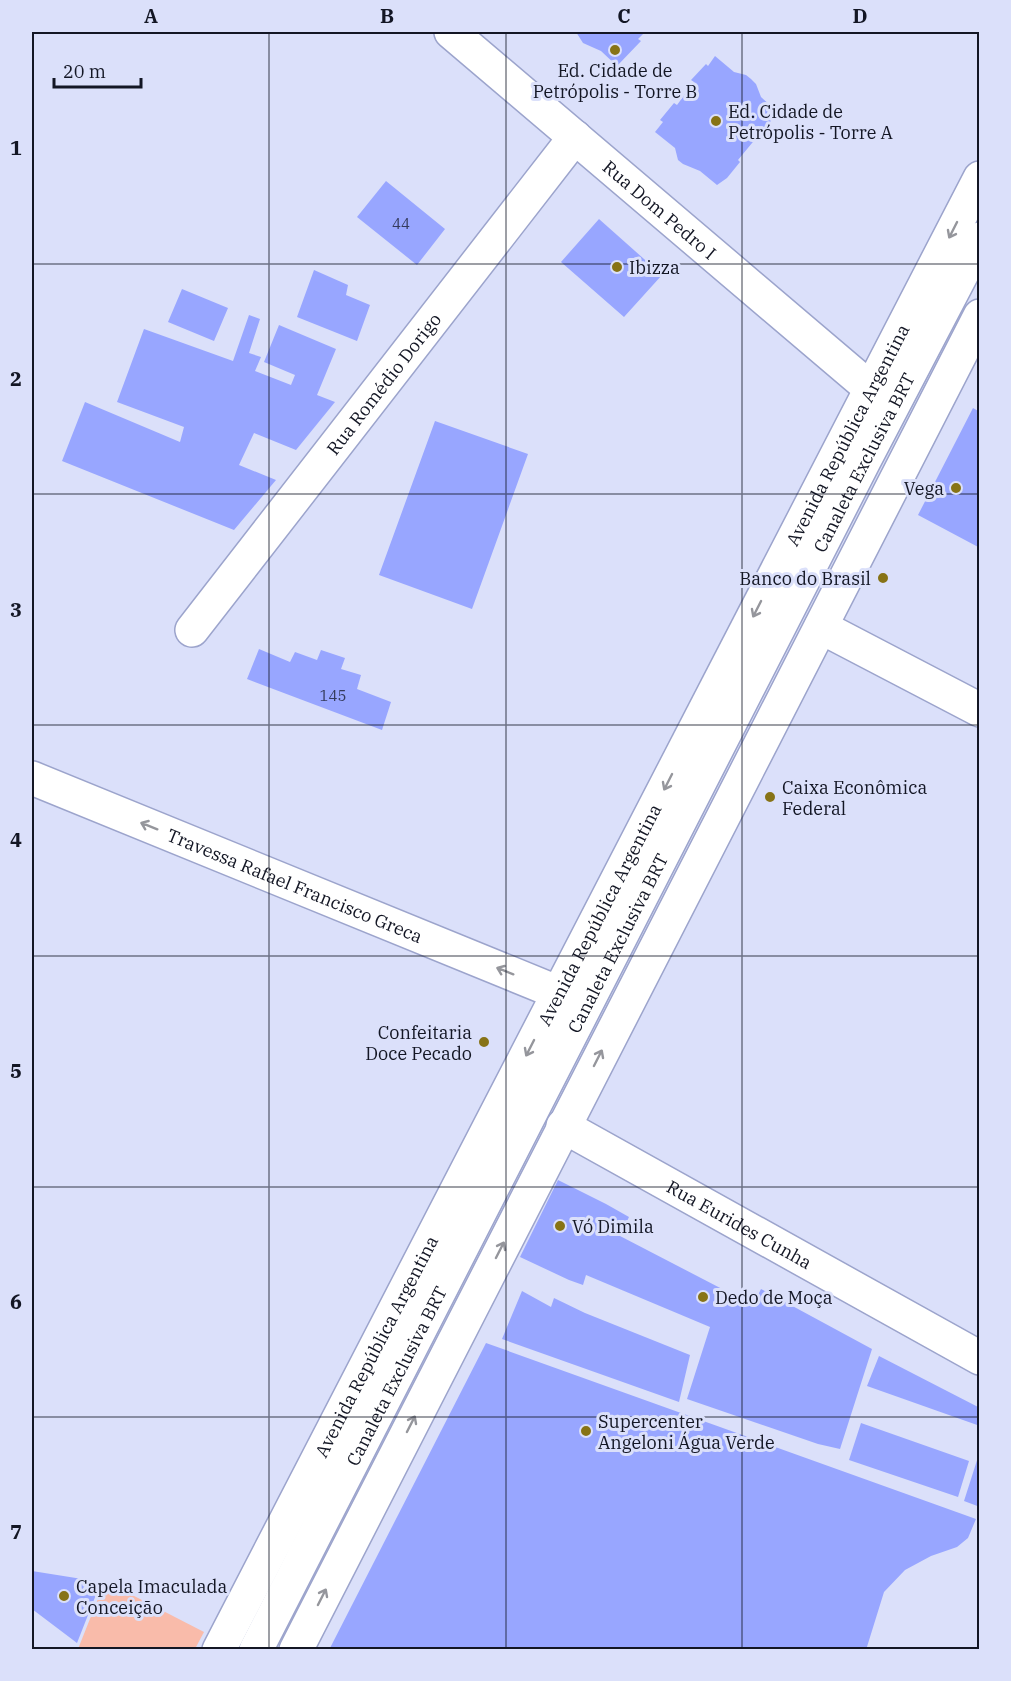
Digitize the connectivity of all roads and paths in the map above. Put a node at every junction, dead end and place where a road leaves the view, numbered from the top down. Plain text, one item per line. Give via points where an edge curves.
1 (451, 32) edge
2 (575, 137) junction
3 (980, 178) edge
4 (980, 239) edge
5 (980, 316) edge
6 (871, 389) junction
7 (821, 627) junction
8 (192, 630) dead end
9 (980, 710) edge
10 (32, 778) edge
11 (559, 993) junction
12 (563, 1126) junction
13 (980, 1358) edge
14 (219, 1650) edge
15 (256, 1650) edge
16 (296, 1650) edge

1 - 2 street, Rua Dom Pedro I
2 - 6 street, Rua Dom Pedro I
2 - 8 street, Rua Romédio Dorigo
3 -> 6 street, Avenida República Argentina
4 - 15 street, Canaleta Exclusiva BRT
5 - 7 street
6 -> 11 street, Avenida República Argentina
7 - 9 street
12 -> 7 street
11 -> 10 street, Travessa Rafael Francisco Greca
11 -> 14 street, Avenida República Argentina
12 - 13 street, Rua Eurides Cunha
16 -> 12 street

